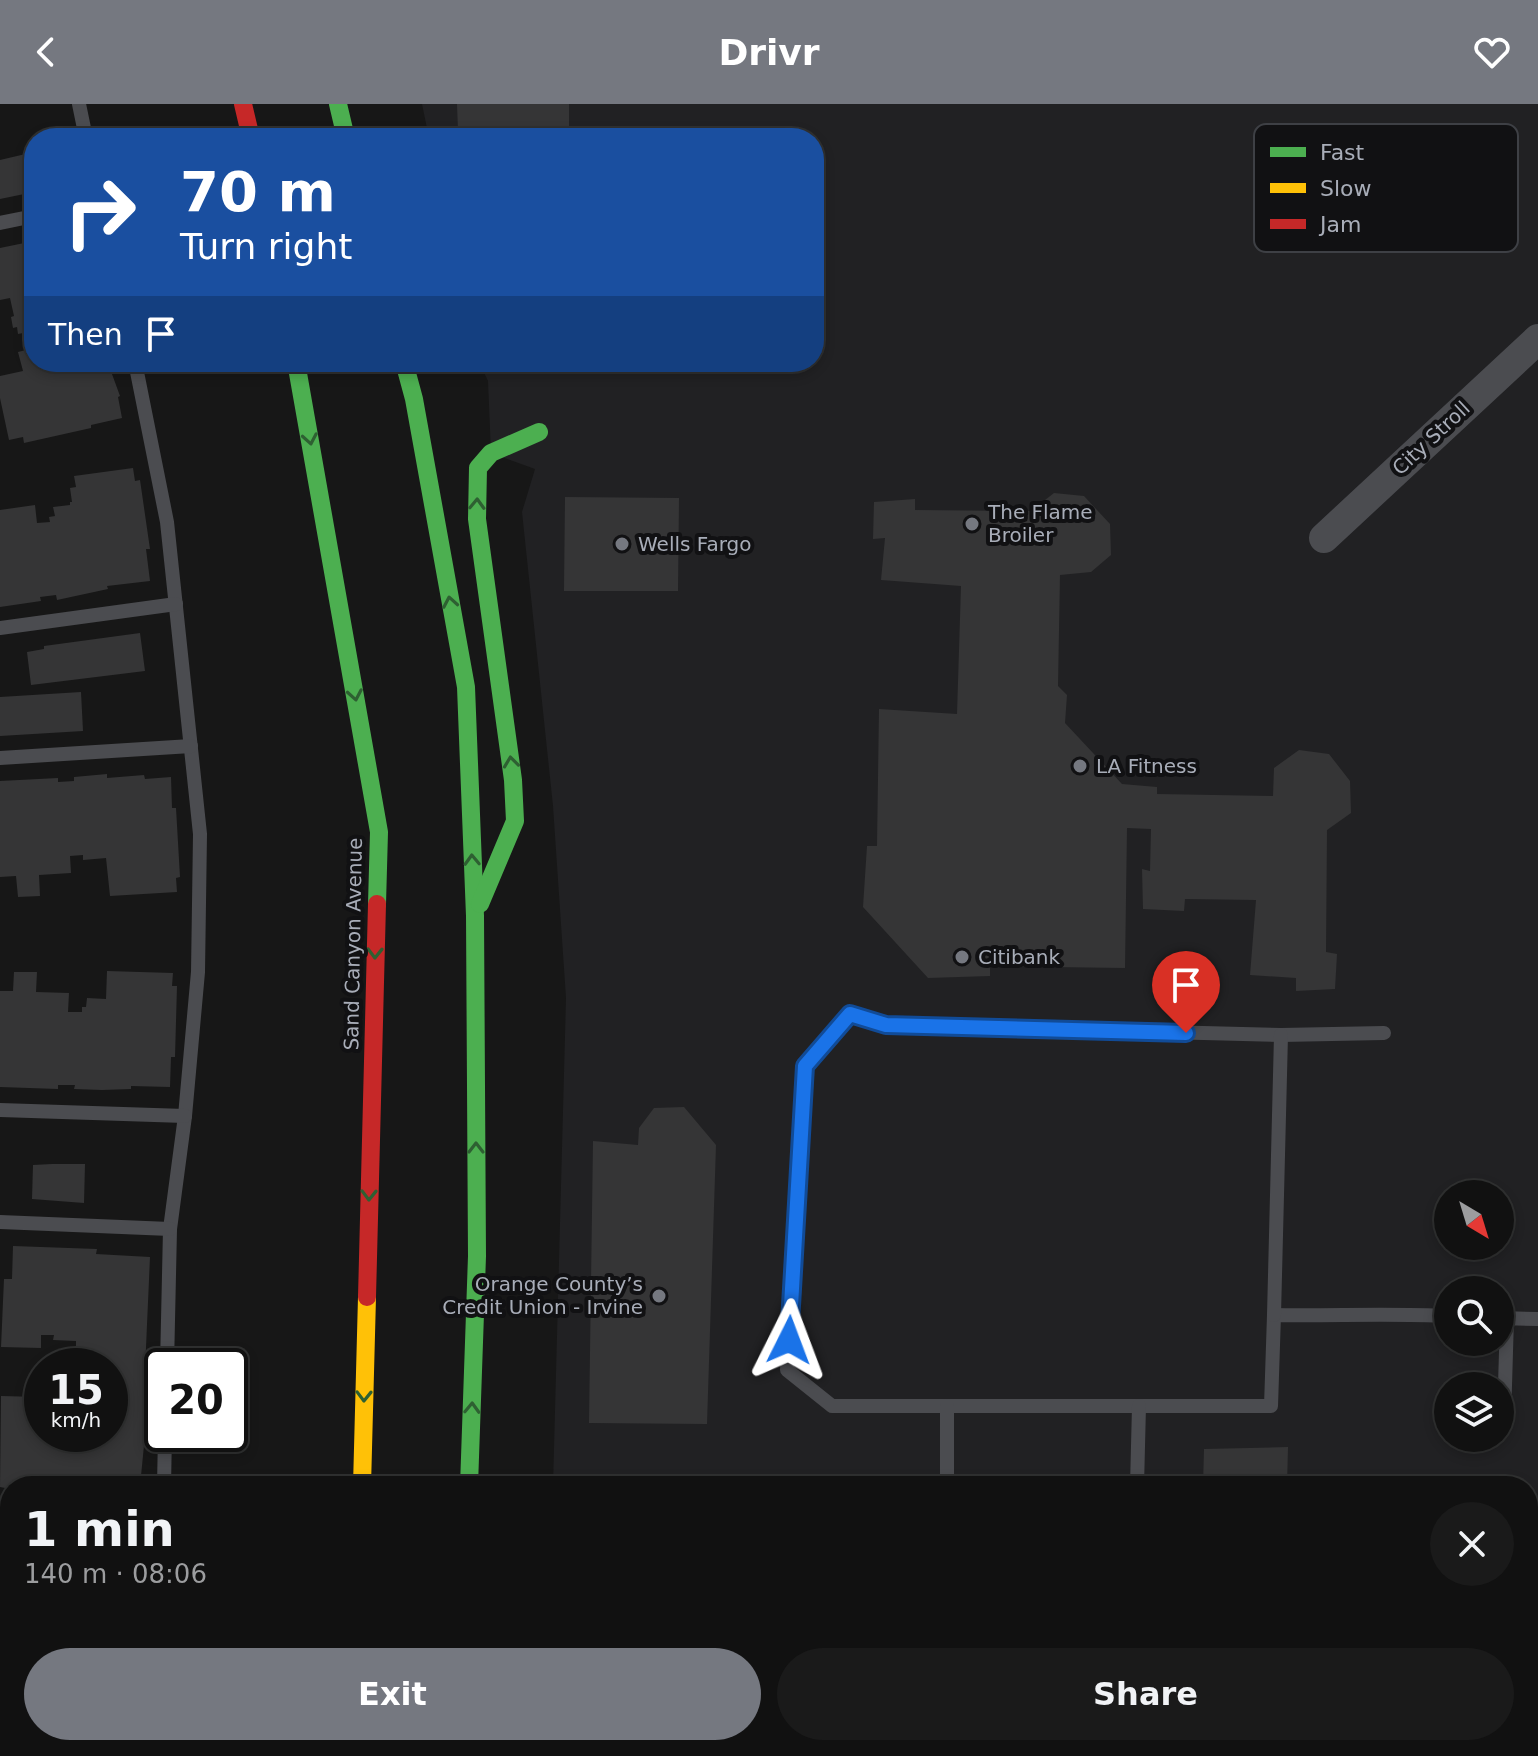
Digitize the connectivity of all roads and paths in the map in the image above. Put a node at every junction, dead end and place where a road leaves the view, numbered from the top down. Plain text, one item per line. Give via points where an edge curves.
1 (79, 104) edge
2 (243, 104) edge
3 (338, 104) edge
4 (84, 128) edge
5 (249, 128) edge
6 (344, 128) edge
7 (24, 218) edge
8 (0, 223) edge
9 (1538, 339) edge
10 (137, 372) edge
11 (298, 372) edge
12 (407, 372) edge
13 (539, 432) dead end
14 (1324, 538) dead end
15 (176, 604) junction
16 (0, 628) edge
17 (191, 746) junction
18 (0, 758) edge
19 (475, 916) junction
20 (1384, 1033) dead end
21 (1281, 1035) junction
22 (0, 1110) edge
23 (185, 1116) junction
24 (0, 1222) edge
25 (170, 1229) junction
26 (1274, 1315) junction
27 (1434, 1315) edge
28 (1514, 1318) edge
29 (1538, 1319) edge
30 (167, 1348) edge
31 (947, 1406) junction
32 (1139, 1406) junction
33 (165, 1452) edge
34 (164, 1476) edge
35 (362, 1476) edge
36 (469, 1476) edge
37 (947, 1476) edge
38 (1137, 1476) edge

1 - 4 lane
2 - 5 main road
3 - 6 main road
7 - 8 lane
9 - 14 street, City Stroll
10 - 15 lane via 167,522
11 -> 35 main road, Sand Canyon Avenue via 379,832
19 -> 12 main road via 466,687
19 -> 13 main road via 515,821 477,519 478,468 491,453
15 - 16 lane
15 - 17 lane
17 - 18 lane
17 - 23 lane via 200,834 198,972
36 -> 19 main road via 477,1256
20 - 21 lane
21 - 26 lane
21 - 31 lane via 886,1025 850,1014 833,1031 805,1066 787,1370 832,1406
22 - 23 lane
23 - 25 lane
24 - 25 lane
25 - 30 lane
26 - 27 lane
26 - 32 lane via 1271,1406
28 - 29 lane
31 - 32 lane
31 - 37 lane
32 - 38 lane
33 - 34 lane

